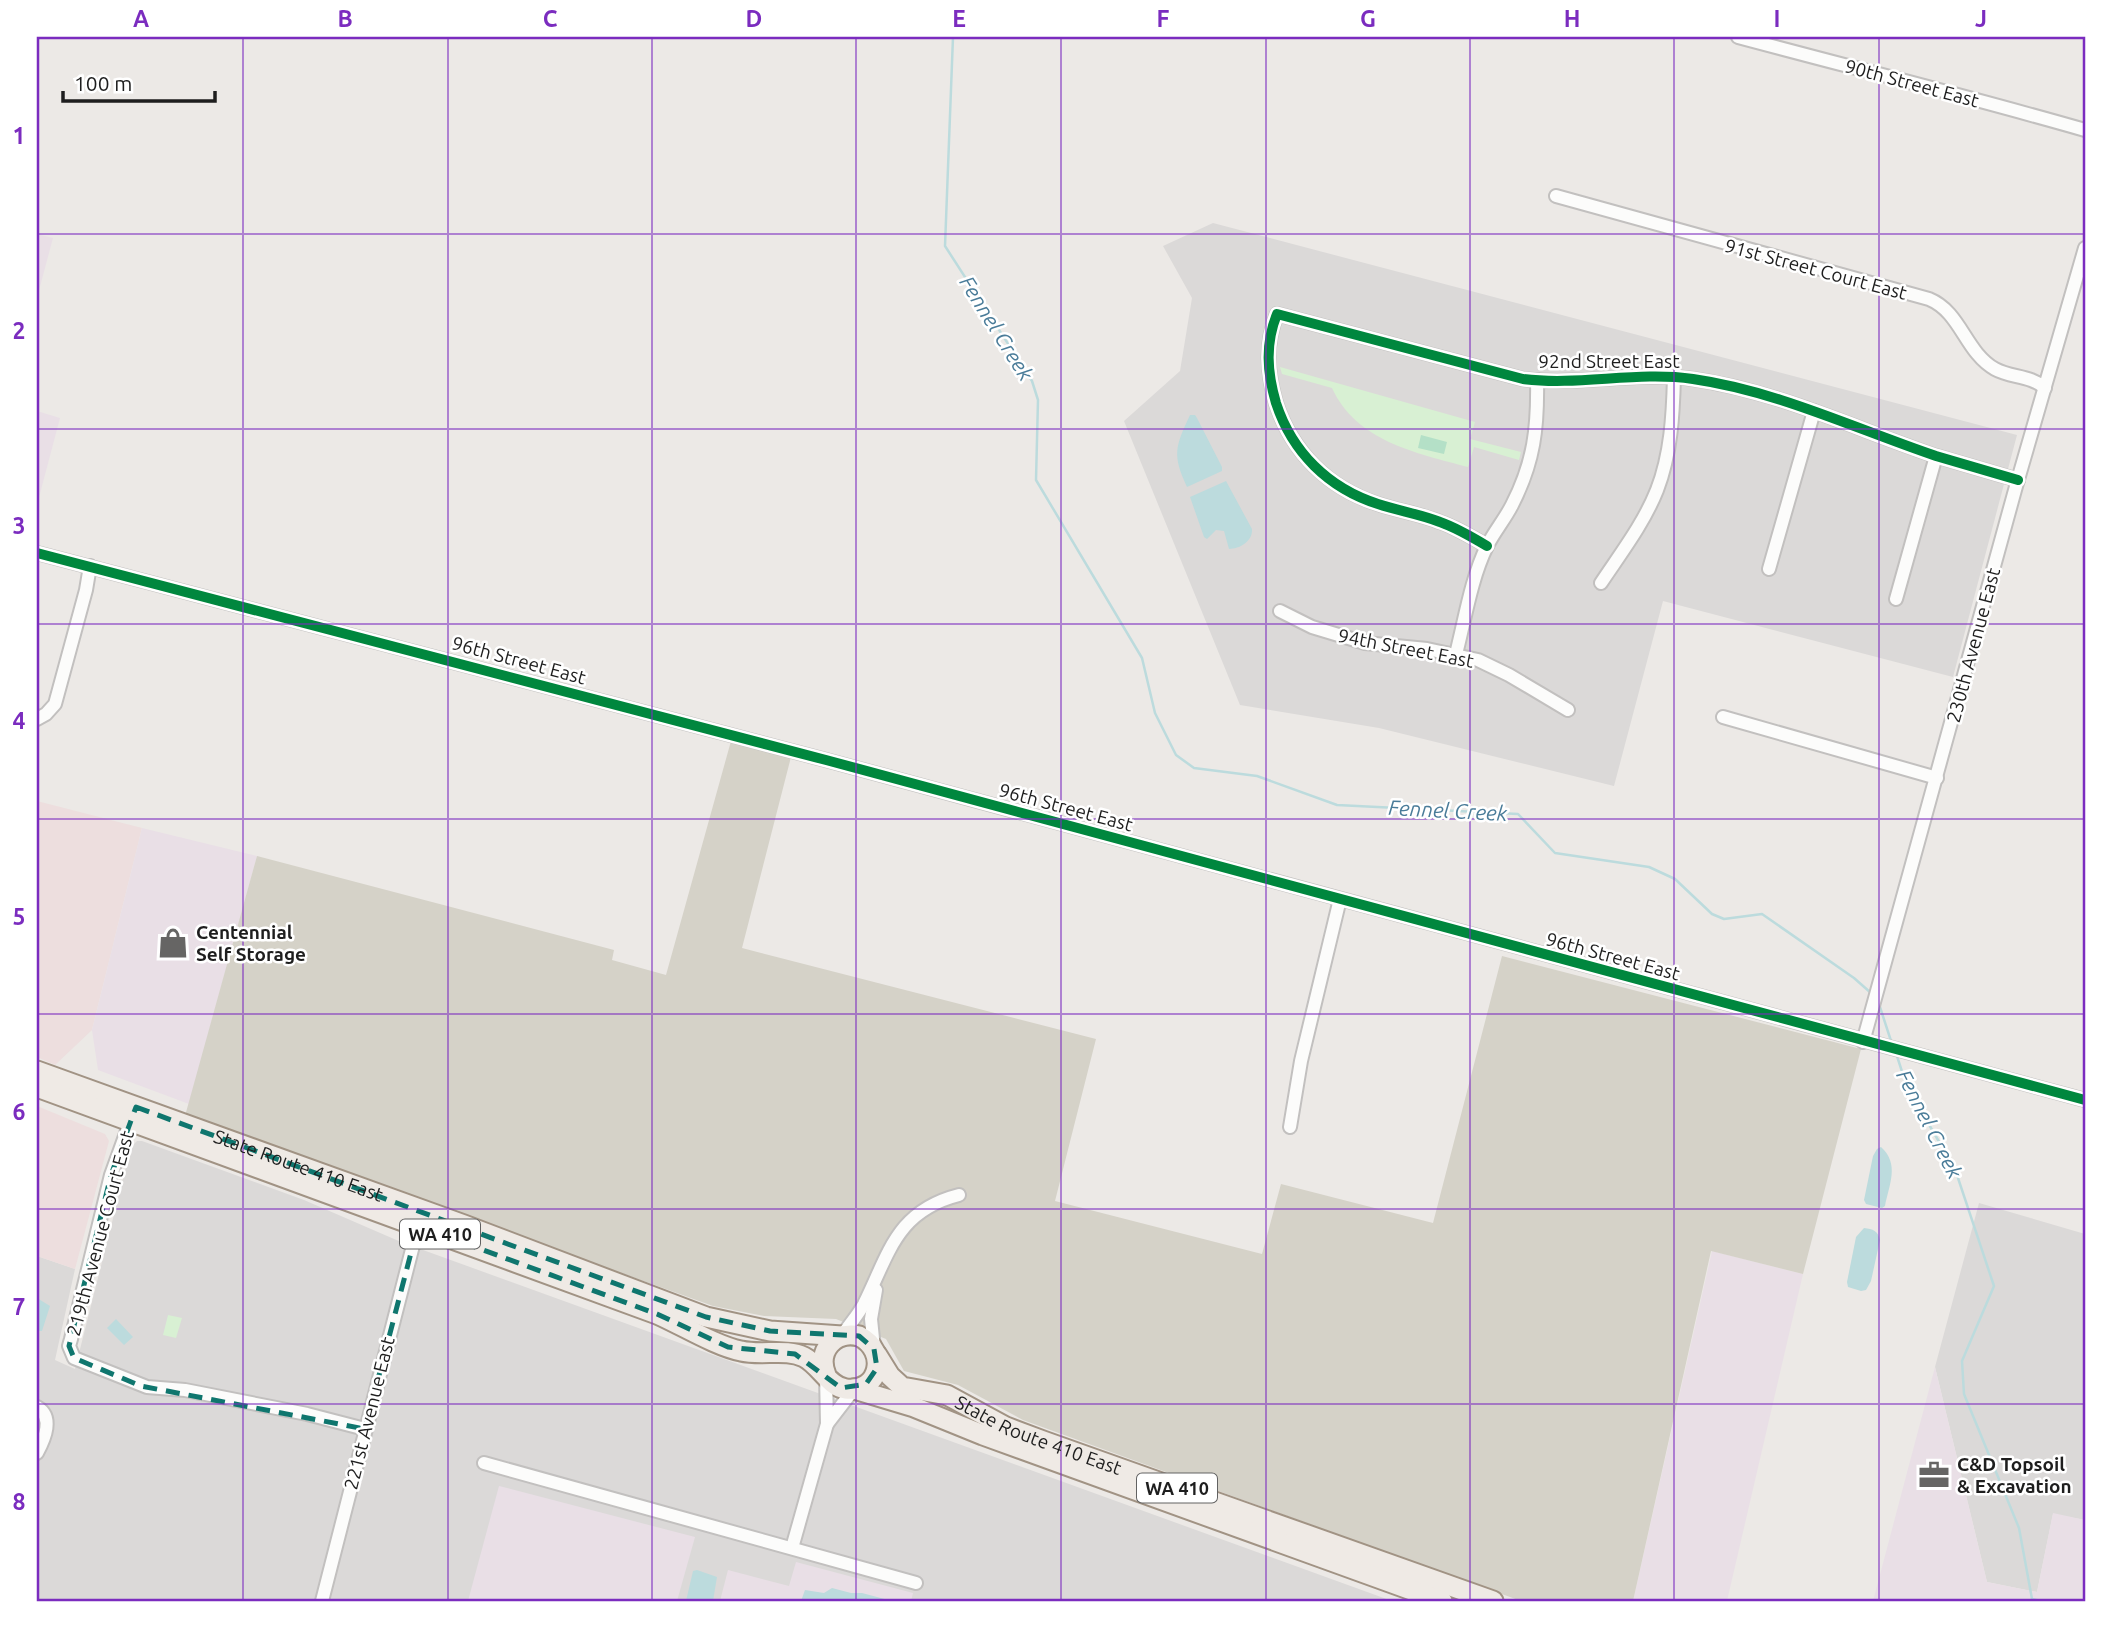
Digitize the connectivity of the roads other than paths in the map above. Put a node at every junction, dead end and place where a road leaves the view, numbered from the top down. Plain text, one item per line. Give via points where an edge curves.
1 (1738, 37) edge
2 (1778, 42) edge
3 (2085, 130) edge
4 (1556, 196) dead end
5 (2085, 248) edge
6 (1674, 377) junction
7 (1537, 380) junction
8 (2045, 388) junction
9 (1814, 411) junction
10 (1936, 456) junction
11 (2018, 480) junction
12 (1487, 546) junction
13 (37, 553) edge
14 (90, 566) junction
15 (1769, 569) dead end
16 (1601, 583) dead end
17 (1896, 599) dead end
18 (1280, 611) dead end
19 (1456, 654) junction
20 (1568, 710) dead end
21 (1723, 717) dead end
22 (37, 719) edge
23 (1937, 778) junction
24 (1340, 899) junction
25 (1863, 1042) junction
26 (37, 1071) edge
27 (37, 1087) edge
28 (2085, 1100) edge
29 (133, 1114) junction
30 (1290, 1127) dead end
31 (959, 1195) dead end
32 (418, 1226) junction
33 (880, 1269) junction
34 (842, 1336) junction
35 (876, 1352) junction
36 (826, 1375) junction
37 (854, 1389) junction
38 (37, 1407) edge
39 (827, 1424) junction
40 (365, 1429) junction
41 (37, 1452) edge
42 (484, 1463) dead end
43 (792, 1548) junction
44 (916, 1583) dead end
45 (322, 1601) edge
46 (1442, 1601) edge
47 (1493, 1601) edge

1 - 2 street, 90th Street East
2 - 3 street, 90th Street East
4 - 8 street, 91st Street Court East via 1929,299 1954,316 1980,356 1994,368 2037,381
5 - 8 street, 230th Avenue East
6 - 7 street, 92nd Street East
6 - 9 street, 92nd Street East via 1714,383
6 - 16 street via 1671,435 1658,488
7 - 12 street via 1537,430 1529,465
7 - 12 street, 92nd Street East via 1277,314 1270,332 1273,393 1288,434 1325,476 1358,496 1443,523
8 - 11 street, 230th Avenue East
9 - 10 street, 92nd Street East
9 - 15 street
10 - 11 street, 92nd Street East
10 - 17 street
11 - 23 street, 230th Avenue East
12 - 19 street
13 - 14 street, 96th Street East
14 - 22 street via 55,704
14 - 24 street, 96th Street East
18 - 19 street, 94th Street East via 1312,627 1365,643
19 - 20 street, 94th Street East via 1509,675
21 - 23 street
23 - 25 street, 230th Avenue East
24 - 25 street, 96th Street East
24 - 30 street
25 - 28 street, 96th Street East
26 - 29 main road, State Route 410 East / WA 410
27 - 29 main road, State Route 410 East / WA 410
29 - 32 main road, State Route 410 East / WA 410
29 - 34 main road, State Route 410 East / WA 410 via 464,1225 706,1317 770,1331
29 - 40 street, 219th Avenue Court East via 111,1175 70,1353 147,1388 185,1390
31 - 33 street via 929,1206 911,1220 895,1237
32 - 36 main road, State Route 410 East / WA 410 via 657,1314 727,1348 795,1353
32 - 40 street, 221st Avenue East
33 - 34 street via 862,1308
33 - 35 street via 871,1319
34 - 35 main road, WA 410 via 859,1336
34 - 36 main road via 825,1349
35 - 37 main road via 877,1368 871,1380
35 - 47 main road, State Route 410 East / WA 410 via 902,1387 947,1395 1043,1441
36 - 37 main road, WA 410 via 835,1385
36 - 39 street
37 - 39 street
37 - 46 main road, State Route 410 East / WA 410
38 - 41 street via 47,1419
39 - 43 street
40 - 45 street, 221st Avenue East
42 - 43 street
43 - 44 street

